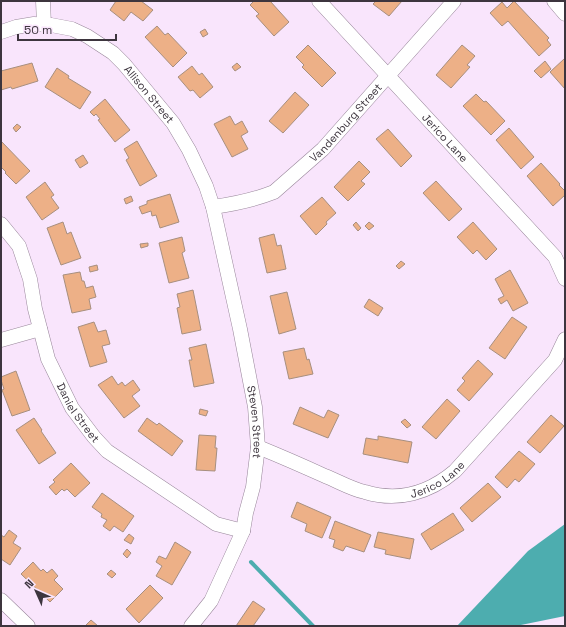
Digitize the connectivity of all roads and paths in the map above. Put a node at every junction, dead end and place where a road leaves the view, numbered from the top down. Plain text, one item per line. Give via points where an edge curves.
1 (43, 1) edge
2 (319, 1) edge
3 (454, 1) edge
4 (554, 1) edge
5 (565, 14) edge
6 (44, 24) junction
7 (1, 32) edge
8 (389, 76) junction
9 (213, 207) junction
10 (1, 224) edge
11 (565, 279) edge
12 (40, 329) junction
13 (565, 338) edge
14 (1, 340) edge
15 (258, 447) junction
16 (243, 532) junction
17 (1, 600) edge
18 (28, 626) edge
19 (191, 626) edge

1 - 6 street
2 - 8 street, Jerico Lane
3 - 8 street, Vandenburg Street
4 - 5 street
6 - 7 street, Allison Street via 16,27
6 - 9 street, Allison Street via 72,29 113,53 124,64 173,123 189,150
8 - 9 street, Vandenburg Street via 323,149 274,192 239,203
8 - 11 street, Jerico Lane via 555,257
9 - 15 street, Steven Street via 240,329 253,399
10 - 12 street, Daniel Street via 19,246 30,279
12 - 14 street
12 - 16 street, Daniel Street via 48,359 72,408 107,451 216,524
13 - 15 street, Jerico Lane via 555,360 455,471 425,490 401,496 364,492
15 - 16 street, Steven Street
16 - 19 street, Steven Street via 211,601
17 - 18 street

